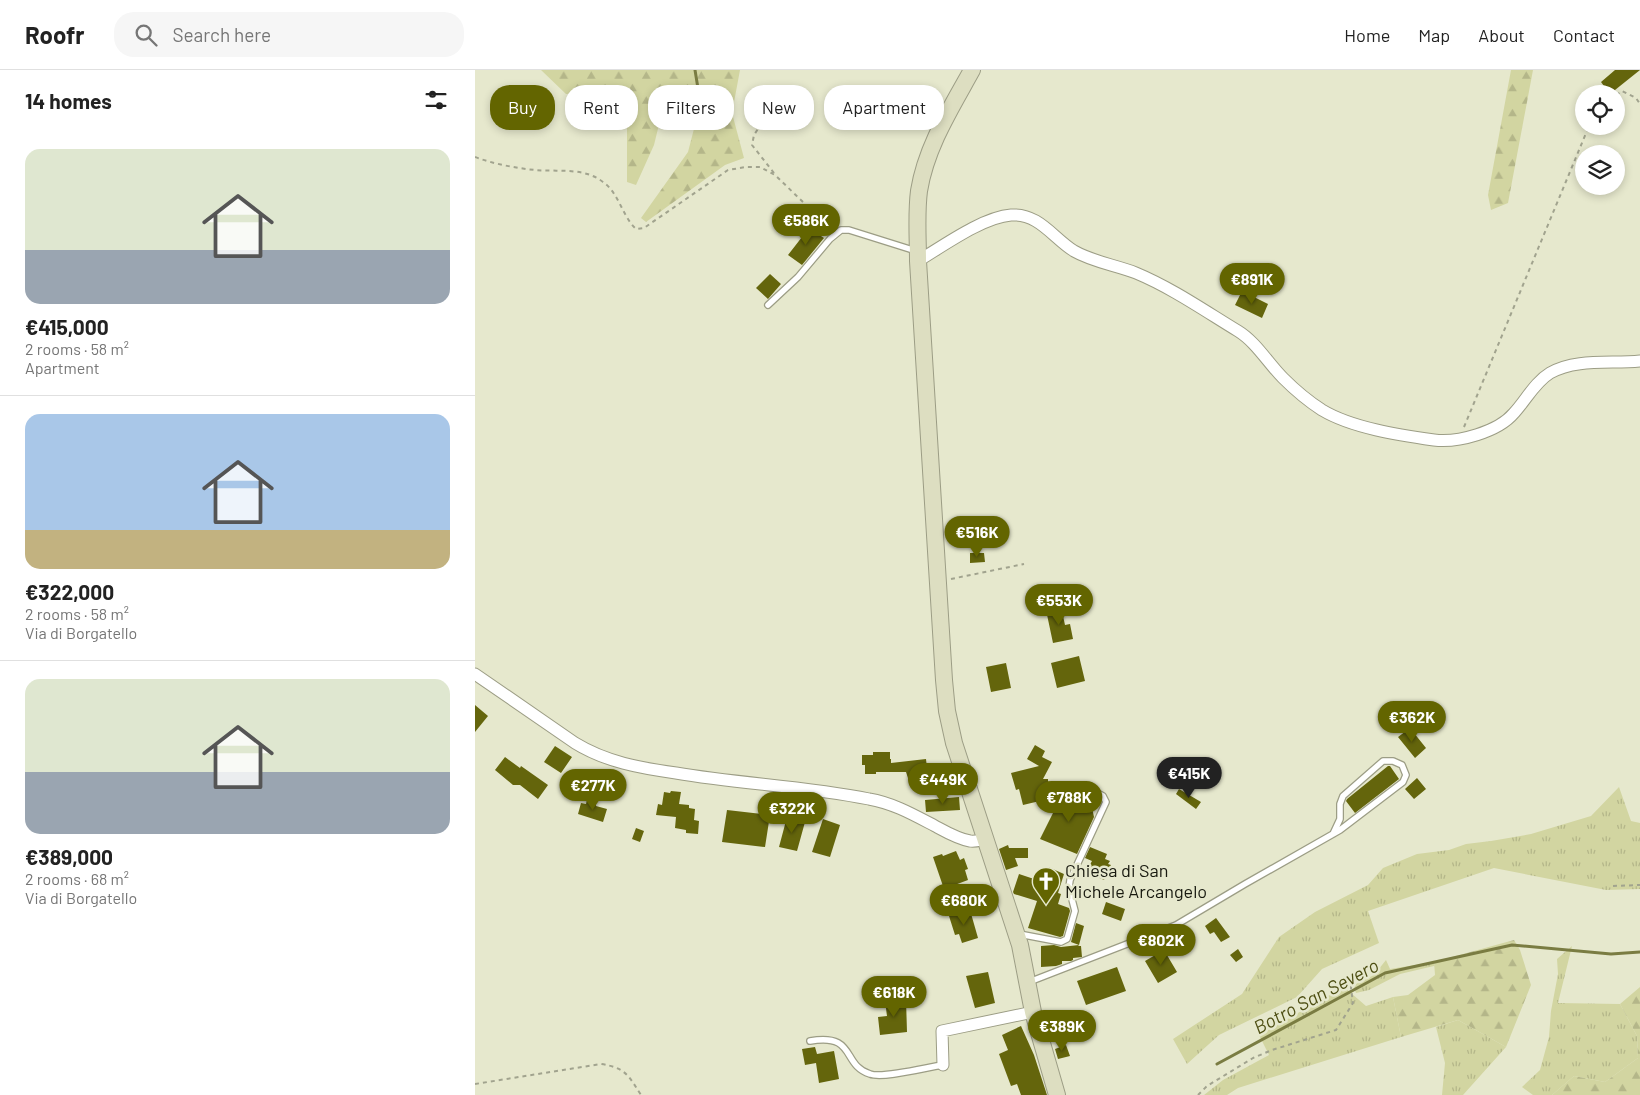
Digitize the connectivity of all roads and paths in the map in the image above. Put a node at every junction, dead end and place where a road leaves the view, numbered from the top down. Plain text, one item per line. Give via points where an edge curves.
1 (972, 70) edge
2 (780, 84) dead end
3 (1625, 92) edge
4 (1640, 104) edge
5 (1585, 135) edge
6 (475, 157) edge
7 (775, 174) junction
8 (835, 233) junction
9 (918, 256) junction
10 (768, 305) dead end
11 (1640, 361) edge
12 (1459, 438) junction
13 (1024, 564) dead end
14 (939, 582) junction
15 (475, 674) edge
16 (1092, 790) dead end
17 (1333, 834) junction
18 (985, 839) junction
19 (1640, 885) edge
20 (1613, 886) dead end
21 (1017, 933) junction
22 (1352, 982) dead end
23 (1027, 983) junction
24 (1033, 1012) junction
25 (810, 1041) dead end
26 (943, 1065) joint
27 (475, 1084) edge
28 (641, 1095) edge
29 (1057, 1095) edge
30 (1198, 1095) edge

1 - 9 main road via 941,127 925,168 919,197
2 - 7 path via 777,100 754,135 752,145
3 - 4 path
5 - 12 path
6 - 7 path via 534,170 584,172 603,182 636,229 644,228 728,170 760,168
7 - 8 path
8 - 9 lane via 849,230
8 - 10 lane via 798,277
9 - 12 street via 996,218 1022,215 1042,224 1072,250 1089,259 1136,273 1247,336 1299,393 1344,421 1436,440
9 - 14 main road
11 - 12 street via 1581,364 1551,372 1540,380 1513,415 1480,434
13 - 14 path
14 - 18 main road via 950,726
15 - 18 street via 575,743 613,761 700,777 869,799 901,808 973,842
16 - 21 lane via 1107,802 1070,880 1075,910 1067,939 1061,942
17 - 17 lane via 1403,782 1406,775 1402,765 1383,761 1343,796 1340,818
17 - 23 lane via 1176,926
18 - 21 main road
19 - 20 path
21 - 23 main road
22 - 30 path via 1353,1003 1336,1030 1253,1058
23 - 24 main road
24 - 26 street via 942,1031
24 - 29 main road
25 - 26 lane via 835,1041 860,1069 873,1075
27 - 28 path via 601,1064 617,1067 629,1076

